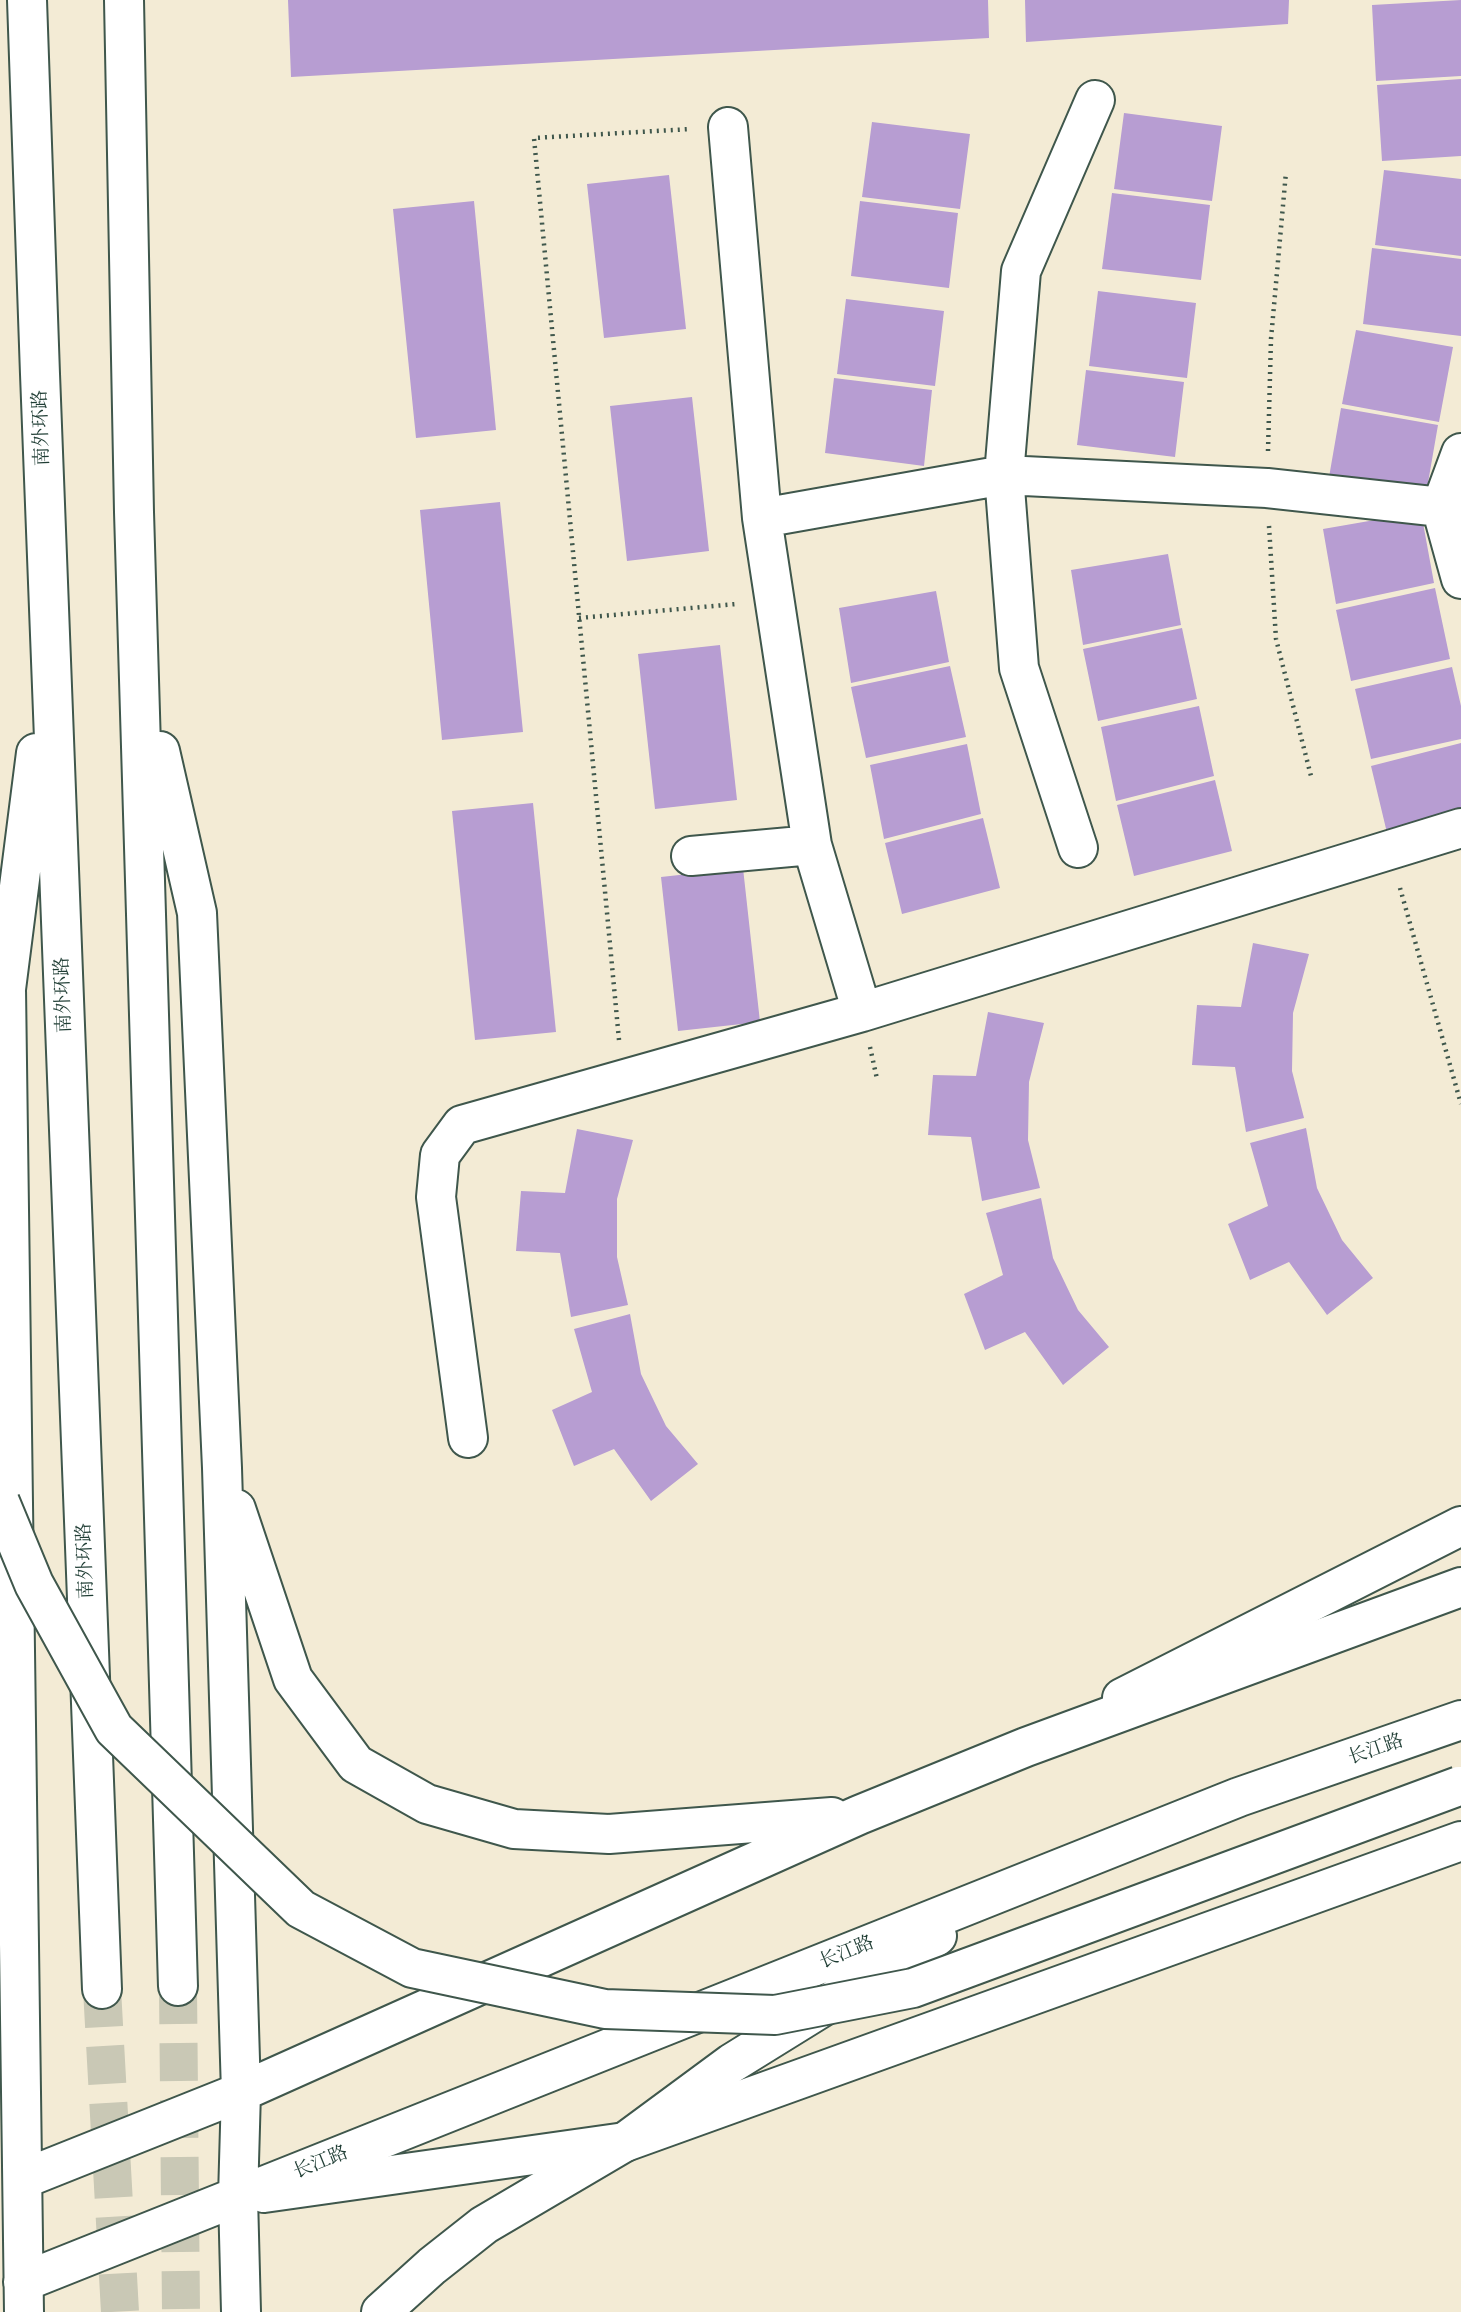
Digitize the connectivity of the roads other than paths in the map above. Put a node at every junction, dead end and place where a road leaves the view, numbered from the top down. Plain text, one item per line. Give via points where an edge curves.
1 (27, 0) edge
2 (124, 0) edge
3 (1095, 100) dead end
4 (728, 127) road end
5 (1461, 453) edge
6 (1004, 475) junction
7 (1441, 507) junction
8 (762, 518) junction
9 (1461, 579) edge
10 (50, 643) junction
11 (139, 664) junction
12 (1461, 828) edge
13 (812, 845) junction
14 (1078, 848) dead end
15 (691, 856) dead end
16 (862, 1012) junction
17 (468, 1438) dead end
18 (222, 1468) junction
19 (0, 1502) edge
20 (1461, 1526) edge
21 (1461, 1587) edge
22 (16, 1716) junction
23 (1461, 1720) edge
24 (1026, 1746) junction
25 (0, 1782) edge
26 (1460, 1786) edge
27 (859, 1815) junction
28 (1461, 1841) edge
29 (1027, 1881) junction
30 (178, 1986) tunnel mouth
31 (102, 1989) tunnel mouth
32 (242, 2092) junction
33 (625, 2142) junction
34 (12, 2183) edge
35 (237, 2197) junction
36 (16, 2295) edge
37 (241, 2312) edge
38 (381, 2312) edge

1 - 10 main road, 南外环路
2 - 11 main road
3 - 6 main road via 1021,271
4 - 8 main road
5 - 7 main road
6 - 7 main road via 1267,488
6 - 8 main road
6 - 14 main road via 1019,668
7 - 9 main road
8 - 13 main road
10 - 22 main road via 6,989
10 - 31 main road, 南外环路
11 - 18 main road via 197,913
11 - 30 main road
12 - 16 main road
13 - 15 main road
13 - 16 main road
16 - 17 main road via 462,1125 440,1155 436,1197
18 - 27 main road via 293,1679 356,1764 427,1804 514,1829 609,1834
18 - 32 main road
19 - 26 main road, bridge via 34,1584 114,1729 301,1909 412,1968 605,2009 775,2015 913,1988
20 - 24 main road
21 - 24 main road
22 - 25 main road
22 - 34 main road
23 - 29 main road, 长江路 via 1240,1797
24 - 27 main road
27 - 32 main road
28 - 33 main road, 长江路
29 - 33 main road via 732,2063
29 - 35 main road, 长江路
32 - 34 main road
32 - 35 main road
33 - 35 main road, 长江路
33 - 38 main road via 484,2225
34 - 36 main road
35 - 36 main road, 长江路
35 - 37 main road

